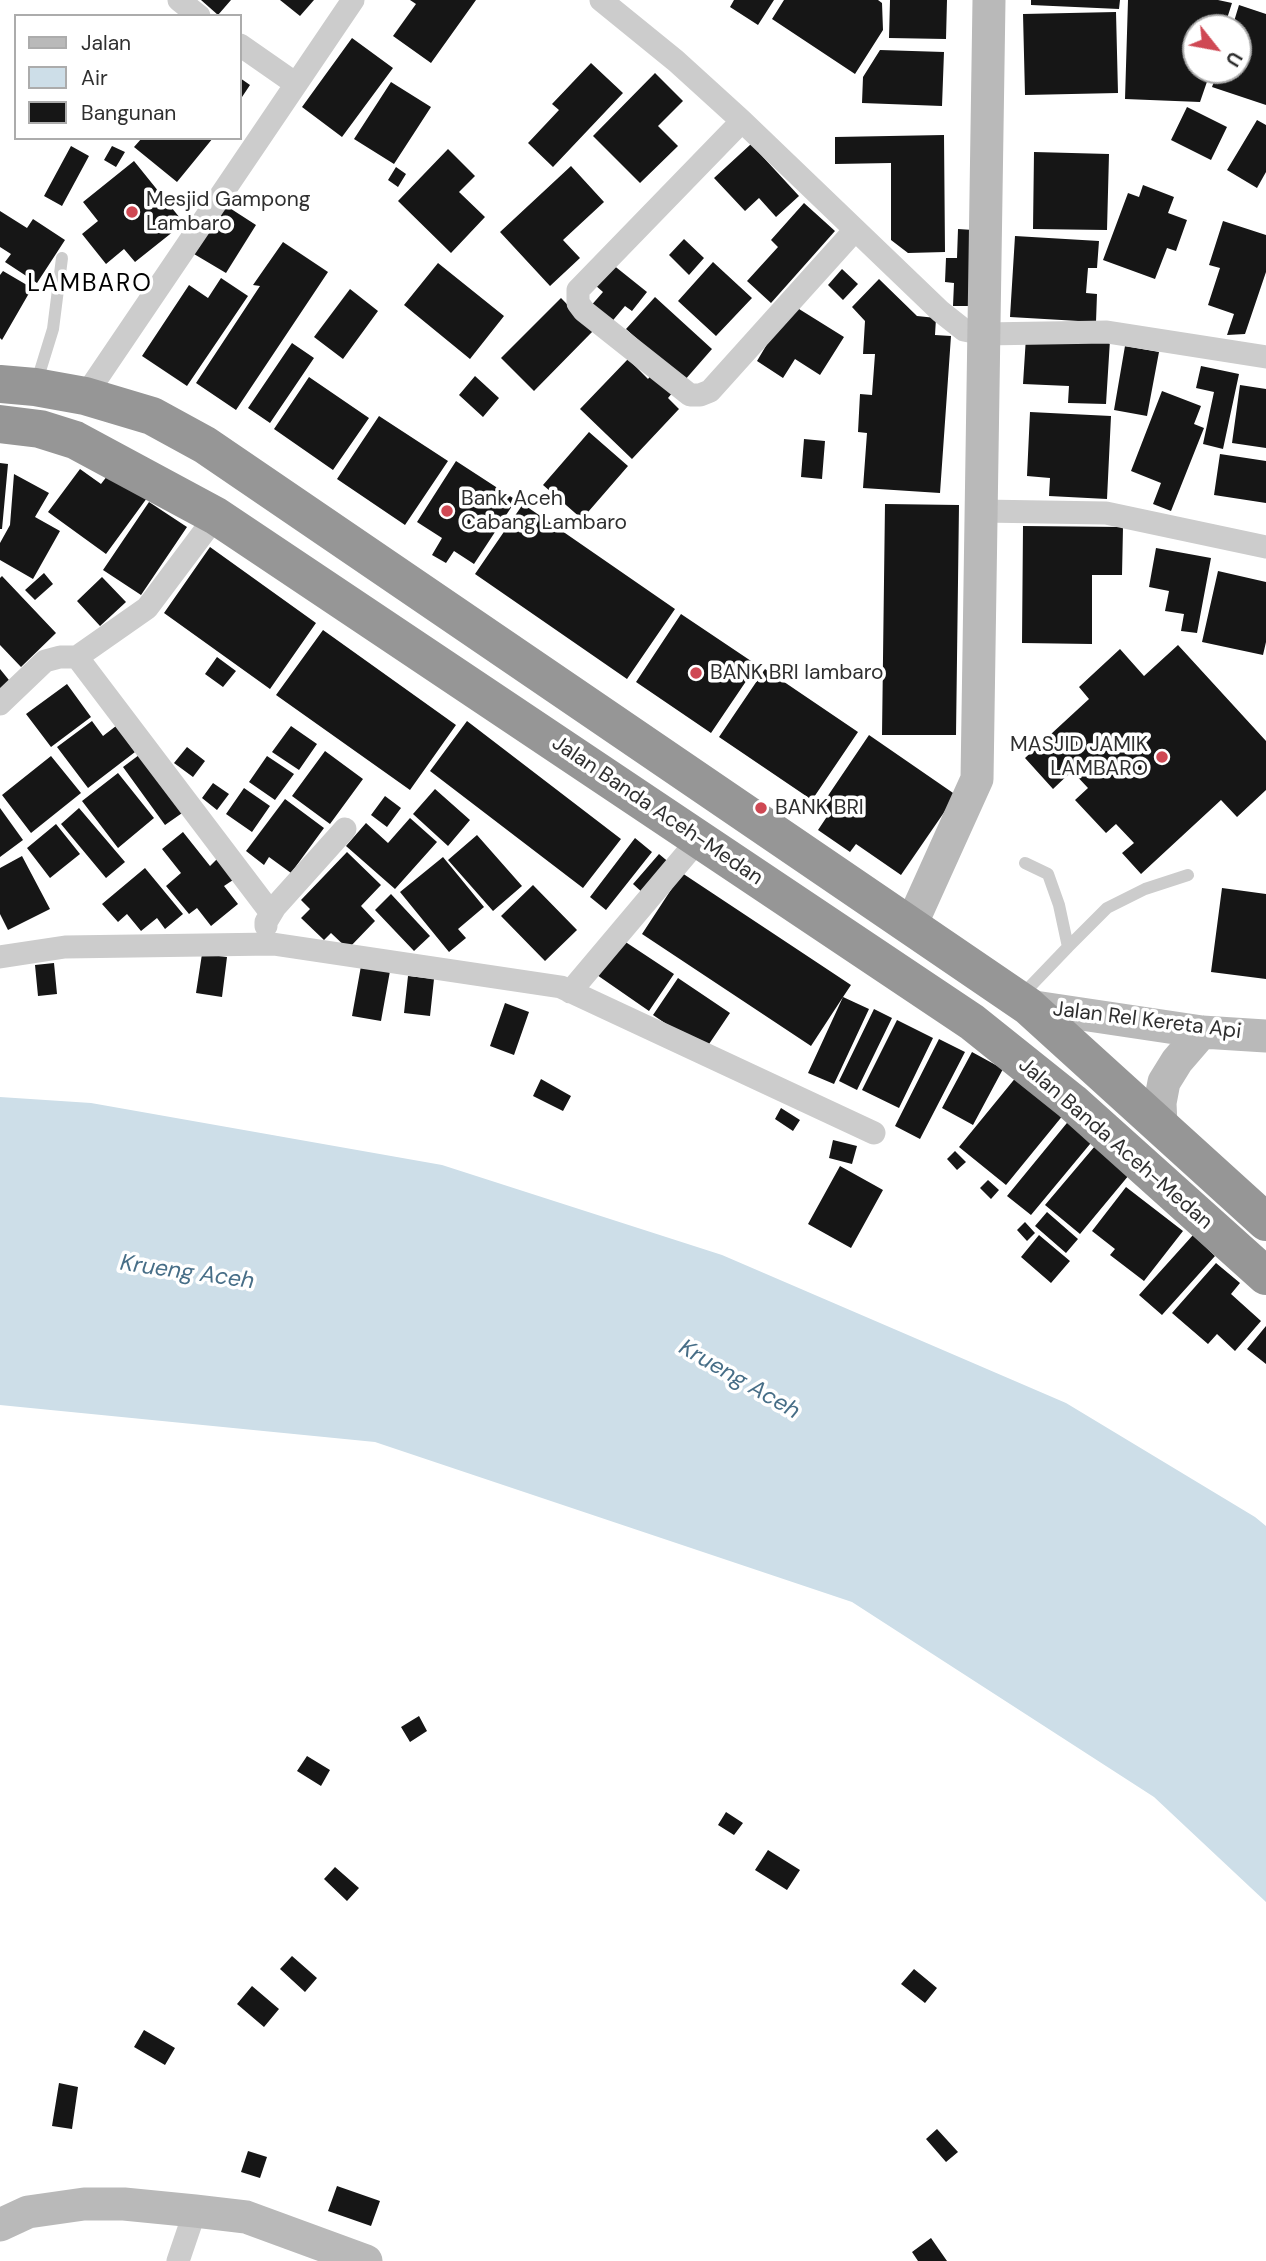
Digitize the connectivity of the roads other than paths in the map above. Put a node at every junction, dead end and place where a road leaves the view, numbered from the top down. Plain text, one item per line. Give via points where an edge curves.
1 (179, 0) edge
2 (353, 0) edge
3 (601, 0) edge
4 (989, 0) edge
5 (196, 14) edge
6 (242, 46) edge
7 (296, 84) junction
8 (742, 121) junction
9 (855, 230) junction
10 (62, 258) dead end
11 (984, 334) junction
12 (1266, 357) edge
13 (17, 386) edge
14 (85, 396) junction
15 (0, 424) edge
16 (982, 511) junction
17 (216, 516) junction
18 (1266, 547) edge
19 (77, 657) junction
20 (0, 704) edge
21 (345, 829) dead end
22 (699, 839) junction
23 (1025, 863) dead end
24 (1188, 875) dead end
25 (271, 913) junction
26 (911, 925) junction
27 (273, 944) junction
28 (1068, 947) junction
29 (0, 957) edge
30 (570, 992) junction
31 (1023, 1002) junction
32 (1202, 1032) junction
33 (1266, 1036) edge
34 (1161, 1125) junction
35 (874, 1133) dead end
36 (1266, 1222) edge
37 (1266, 1276) edge
38 (195, 2211) junction
39 (0, 2225) edge
40 (178, 2261) edge
41 (366, 2261) edge

1 - 5 street
2 - 7 street
3 - 8 street
4 - 11 main road
6 - 7 street
7 - 14 street
8 - 9 street
8 - 9 street via 578,290 578,303 584,311 690,395 700,395 710,391
9 - 11 street via 940,311 964,330
10 - 13 lane via 53,329
11 - 12 street via 1107,332
11 - 16 main road
13 - 14 highway, Jalan Banda Aceh-Medan
14 - 26 highway, Jalan Banda Aceh-Medan via 152,416 205,445
15 - 17 highway, Jalan Banda Aceh-Medan via 75,440
16 - 18 street via 1106,513
16 - 26 main road via 977,779
17 - 19 street via 147,608
17 - 22 highway, Jalan Banda Aceh-Medan
19 - 20 street via 46,661
19 - 25 street
21 - 25 street
22 - 30 street
22 - 37 highway, Jalan Banda Aceh-Medan via 972,1022 1072,1102
23 - 28 lane via 1048,874
24 - 28 lane via 1146,888 1107,908
25 - 27 street via 266,937
26 - 31 highway, Jalan Banda Aceh-Medan
27 - 29 street via 65,947
27 - 30 street via 561,987
28 - 31 lane
30 - 35 street
31 - 32 main road, Jalan Rel Kereta Api
31 - 34 highway, Jalan Banda Aceh-Medan
32 - 33 main road, Jalan Rel Kereta Api
32 - 34 main road via 1164,1082
34 - 36 highway, Jalan Banda Aceh-Medan
38 - 39 main road via 84,2204 28,2212
38 - 40 street
38 - 41 main road via 246,2217

